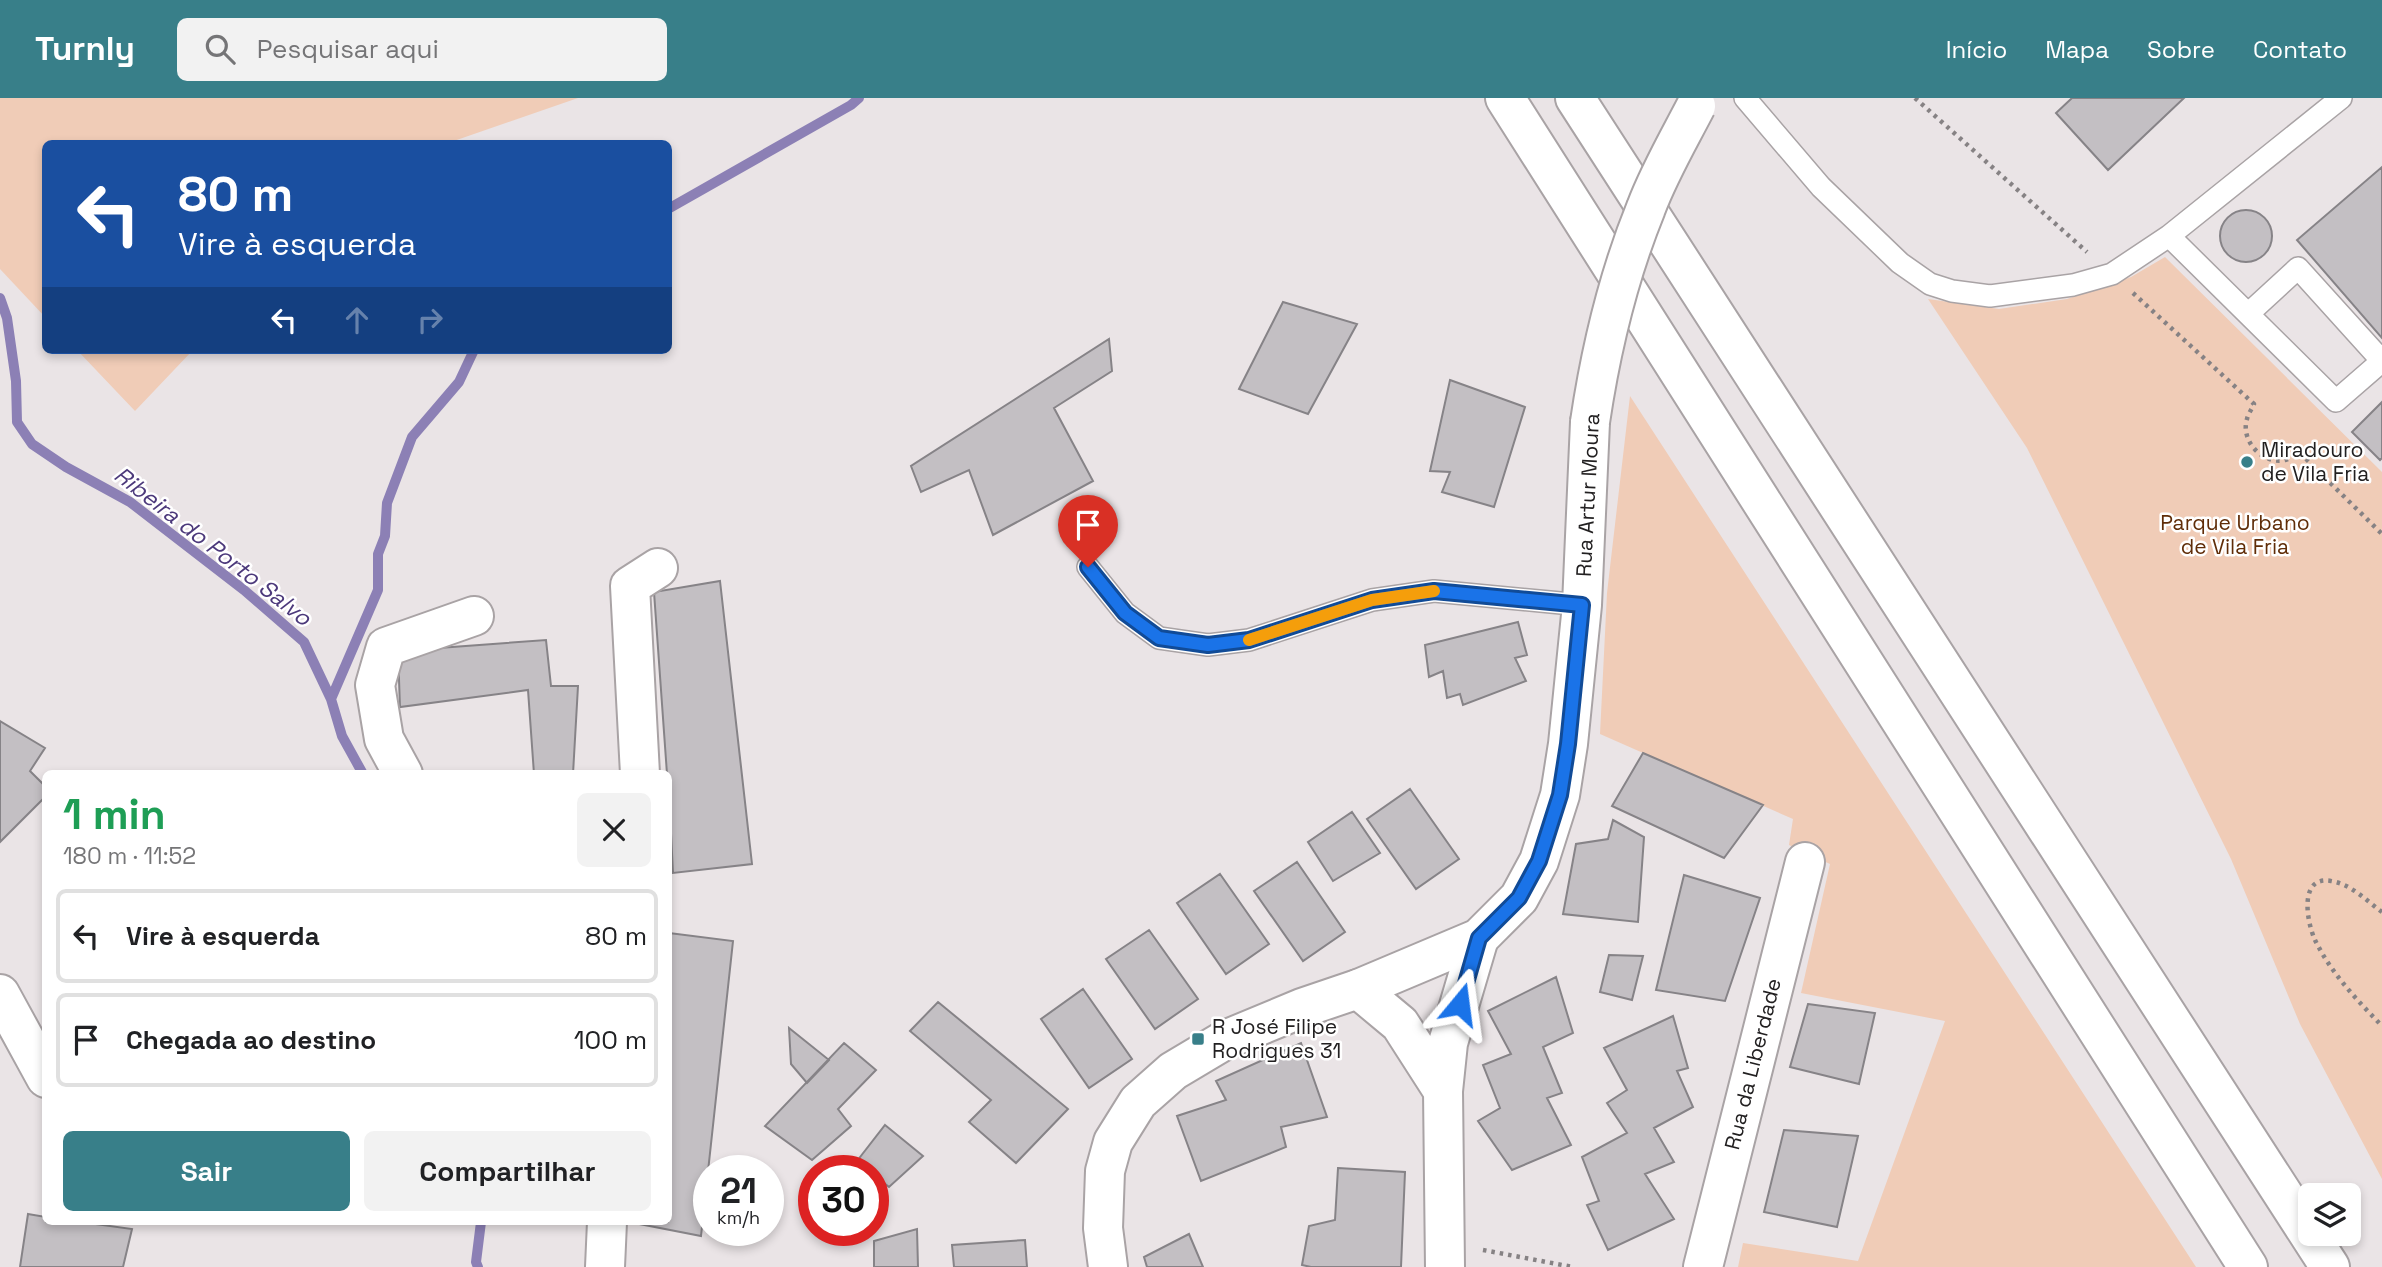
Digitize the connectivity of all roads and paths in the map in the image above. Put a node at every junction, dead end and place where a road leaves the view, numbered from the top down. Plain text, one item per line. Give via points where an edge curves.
1 (1505, 98) edge
2 (1575, 98) edge
3 (1745, 98) edge
4 (1915, 98) edge
5 (2341, 98) edge
6 (1698, 102) edge
7 (2169, 236) junction
8 (2112, 274) junction
9 (2248, 314) junction
10 (2382, 534) edge
11 (1088, 567) dead end
12 (658, 568) dead end
13 (1582, 605) junction
14 (474, 616) dead end
15 (401, 770) edge
16 (640, 770) edge
17 (1805, 862) dead end
18 (2382, 912) edge
19 (1479, 938) junction
20 (1358, 989) junction
21 (0, 994) edge
22 (2382, 1026) edge
23 (42, 1071) edge
24 (1443, 1091) junction
25 (607, 1225) edge
26 (1444, 1255) edge
27 (605, 1267) edge
28 (1108, 1267) edge
29 (1573, 1267) edge
30 (1703, 1267) edge
31 (2248, 1267) edge
32 (2329, 1267) edge

1 - 31 main road
2 - 32 main road
3 - 8 lane via 1821,187 1900,263 1930,284 1952,292 1990,296 2073,285
4 - 8 path
5 - 7 lane
6 - 13 main road, Rua Artur Moura, bridge via 1647,205 1598,365 1590,422
7 - 8 lane
7 - 9 lane
8 - 10 path via 2254,404 2246,421 2247,438 2258,454 2285,460 2300,453
9 - 9 lane via 2336,401 2382,361 2298,268
11 - 13 lane via 1125,613 1159,638 1208,645 1249,640 1372,600 1434,591
12 - 16 main road via 630,586
13 - 19 main road, Rua Artur Moura via 1560,795 1539,861 1519,898
14 - 15 main road via 386,647 375,685 383,739
17 - 30 main road, Rua da Liberdade
18 - 22 path via 2329,880 2321,881 2309,893 2308,921 2327,961
19 - 20 main road
19 - 24 main road, Rua Artur Moura via 1448,1043
20 - 24 main road via 1400,1024
20 - 28 main road via 1225,1040 1173,1071 1138,1102 1114,1142 1105,1171 1103,1228
21 - 23 main road
24 - 26 main road, Rua Artur Moura
25 - 27 main road
26 - 29 path

